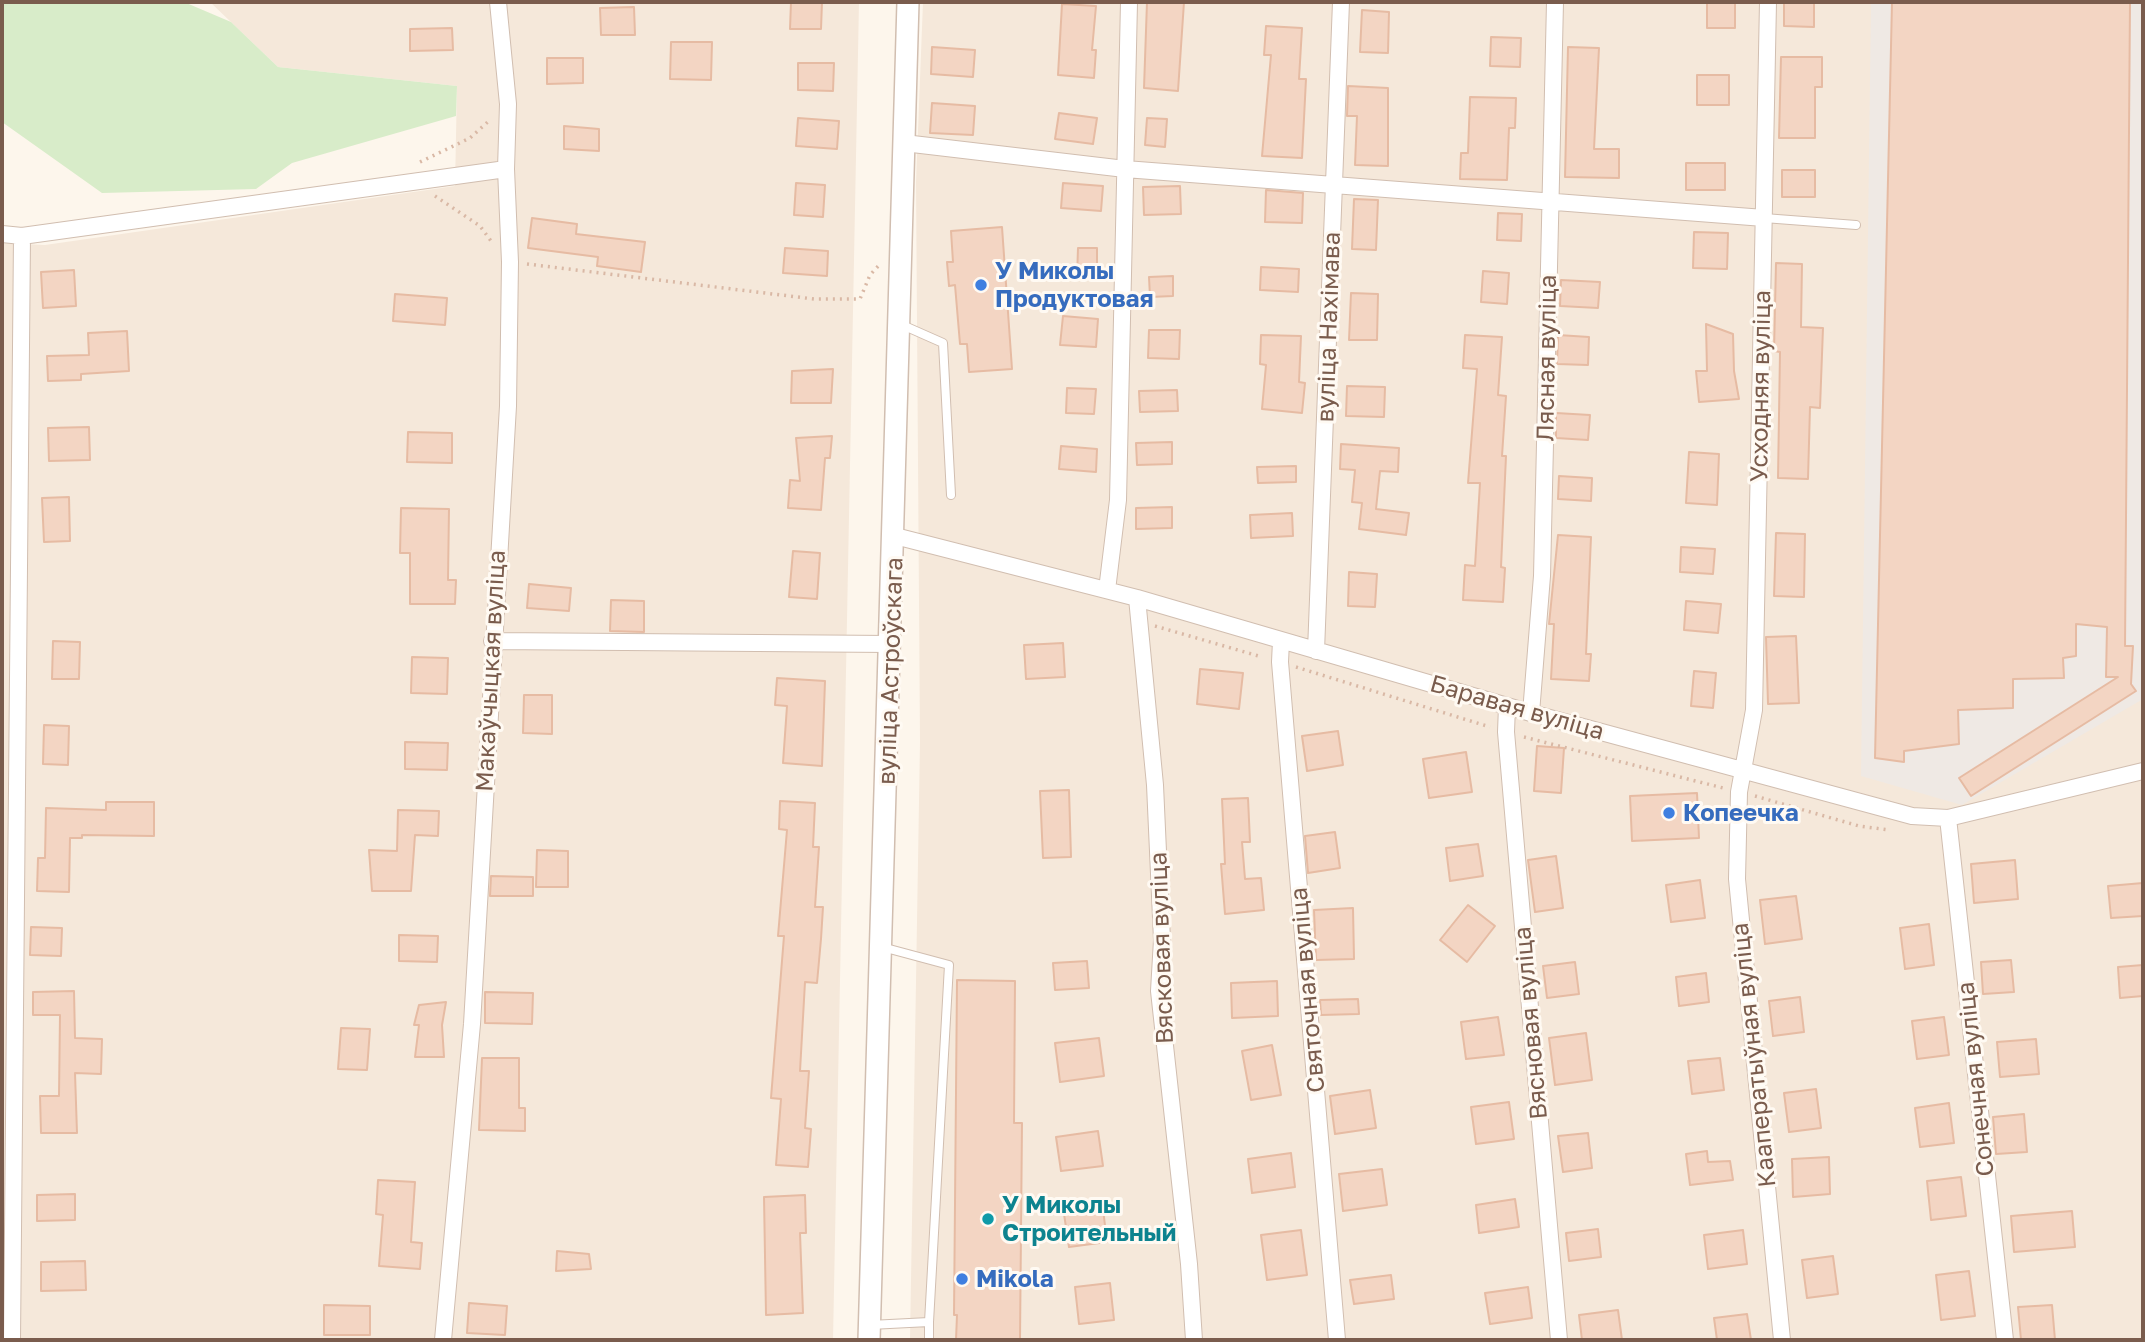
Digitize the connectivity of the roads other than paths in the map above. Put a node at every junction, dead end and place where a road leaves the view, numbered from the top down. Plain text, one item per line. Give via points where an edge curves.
1 (498, 2) edge
2 (908, 2) edge
3 (1129, 2) edge
4 (1341, 2) edge
5 (1555, 2) edge
6 (1768, 2) edge
7 (904, 143) junction
8 (506, 169) junction
9 (1125, 169) junction
10 (1335, 185) junction
11 (1550, 200) junction
12 (1764, 218) junction
13 (1856, 225) dead end
14 (2, 234) edge
15 (22, 236) junction
16 (900, 324) junction
17 (950, 495) dead end
18 (895, 536) junction
19 (1107, 590) junction
20 (1137, 598) junction
21 (492, 641) junction
22 (1281, 641) junction
23 (891, 644) junction
24 (1316, 651) junction
25 (1507, 706) junction
26 (1531, 713) junction
27 (1742, 769) junction
28 (2143, 771) edge
29 (1948, 818) junction
30 (882, 947) junction
31 (929, 1322) junction
32 (869, 1333) edge
33 (12, 1340) edge
34 (443, 1340) edge
35 (929, 1340) edge
36 (1194, 1340) edge
37 (1337, 1340) edge
38 (1559, 1340) edge
39 (1783, 1340) edge
40 (2005, 1340) edge

1 - 8 street, Макаўчыцкая вуліца via 508,104
2 - 7 street, вуліца Астроўскага
3 - 9 street
4 - 10 street, вуліца Нахімава
5 - 11 street, Лясная вуліца
6 - 12 street, Усходняя вуліца
7 - 9 street
7 - 16 street, вуліца Астроўскага
8 - 15 street via 406,174
8 - 21 street, Макаўчыцкая вуліца via 508,406
9 - 10 street
9 - 19 street via 1118,500
10 - 11 street
10 - 24 street, вуліца Нахімава
11 - 12 street
11 - 26 street, Лясная вуліца via 1542,576
12 - 13 lane
12 - 27 street, Усходняя вуліца via 1754,710
14 - 15 street
15 - 33 street
16 - 17 lane via 943,343
16 - 18 street, вуліца Астроўскага
18 - 19 street, Баравая вуліца
18 - 23 street, вуліца Астроўскага
19 - 20 street, Баравая вуліца
20 - 22 street, Баравая вуліца
20 - 36 street, Вясковая вуліца via 1155,785 1162,940 1159,991
21 - 23 street
21 - 34 street, Макаўчыцкая вуліца via 471,1024
22 - 24 street, Баравая вуліца
22 - 37 street, Святочная вуліца
23 - 30 street, вуліца Астроўскага
24 - 25 street, Баравая вуліца
25 - 26 street, Баравая вуліца
25 - 38 street, Вясновая вуліца
26 - 27 street, Баравая вуліца
27 - 29 street, Баравая вуліца via 1912,816
27 - 39 street, Кааператыўная вуліца via 1737,879
28 - 29 street, Баравая вуліца
29 - 40 street, Сонечная вуліца
30 - 31 lane via 949,965
30 - 32 street, вуліца Астроўскага
31 - 32 lane
31 - 35 lane

